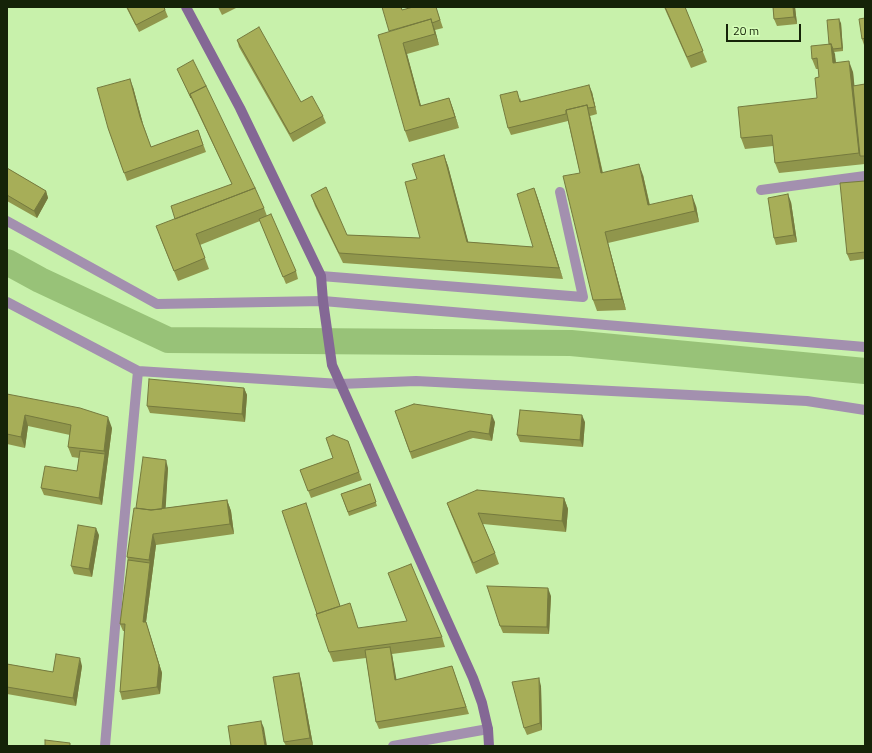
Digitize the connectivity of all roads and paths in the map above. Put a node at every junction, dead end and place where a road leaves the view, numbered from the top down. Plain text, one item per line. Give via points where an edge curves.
1 (186, 7) edge
2 (865, 176) edge
3 (761, 190) dead end
4 (560, 192) dead end
5 (7, 221) edge
6 (322, 276) junction
7 (323, 301) junction
8 (7, 302) edge
9 (865, 347) edge
10 (138, 371) junction
11 (340, 384) junction
12 (865, 410) edge
13 (488, 729) junction
14 (105, 746) edge
15 (393, 746) edge
16 (489, 746) edge

1 - 6 street via 240,108
2 - 3 street
4 - 6 street via 583,297
5 - 7 street via 156,304
6 - 7 street
7 - 9 street
7 - 11 street via 332,366
8 - 10 street
10 - 11 street
10 - 14 street
11 - 12 street via 416,381 807,401
11 - 13 street via 473,678
13 - 15 street
13 - 16 street

